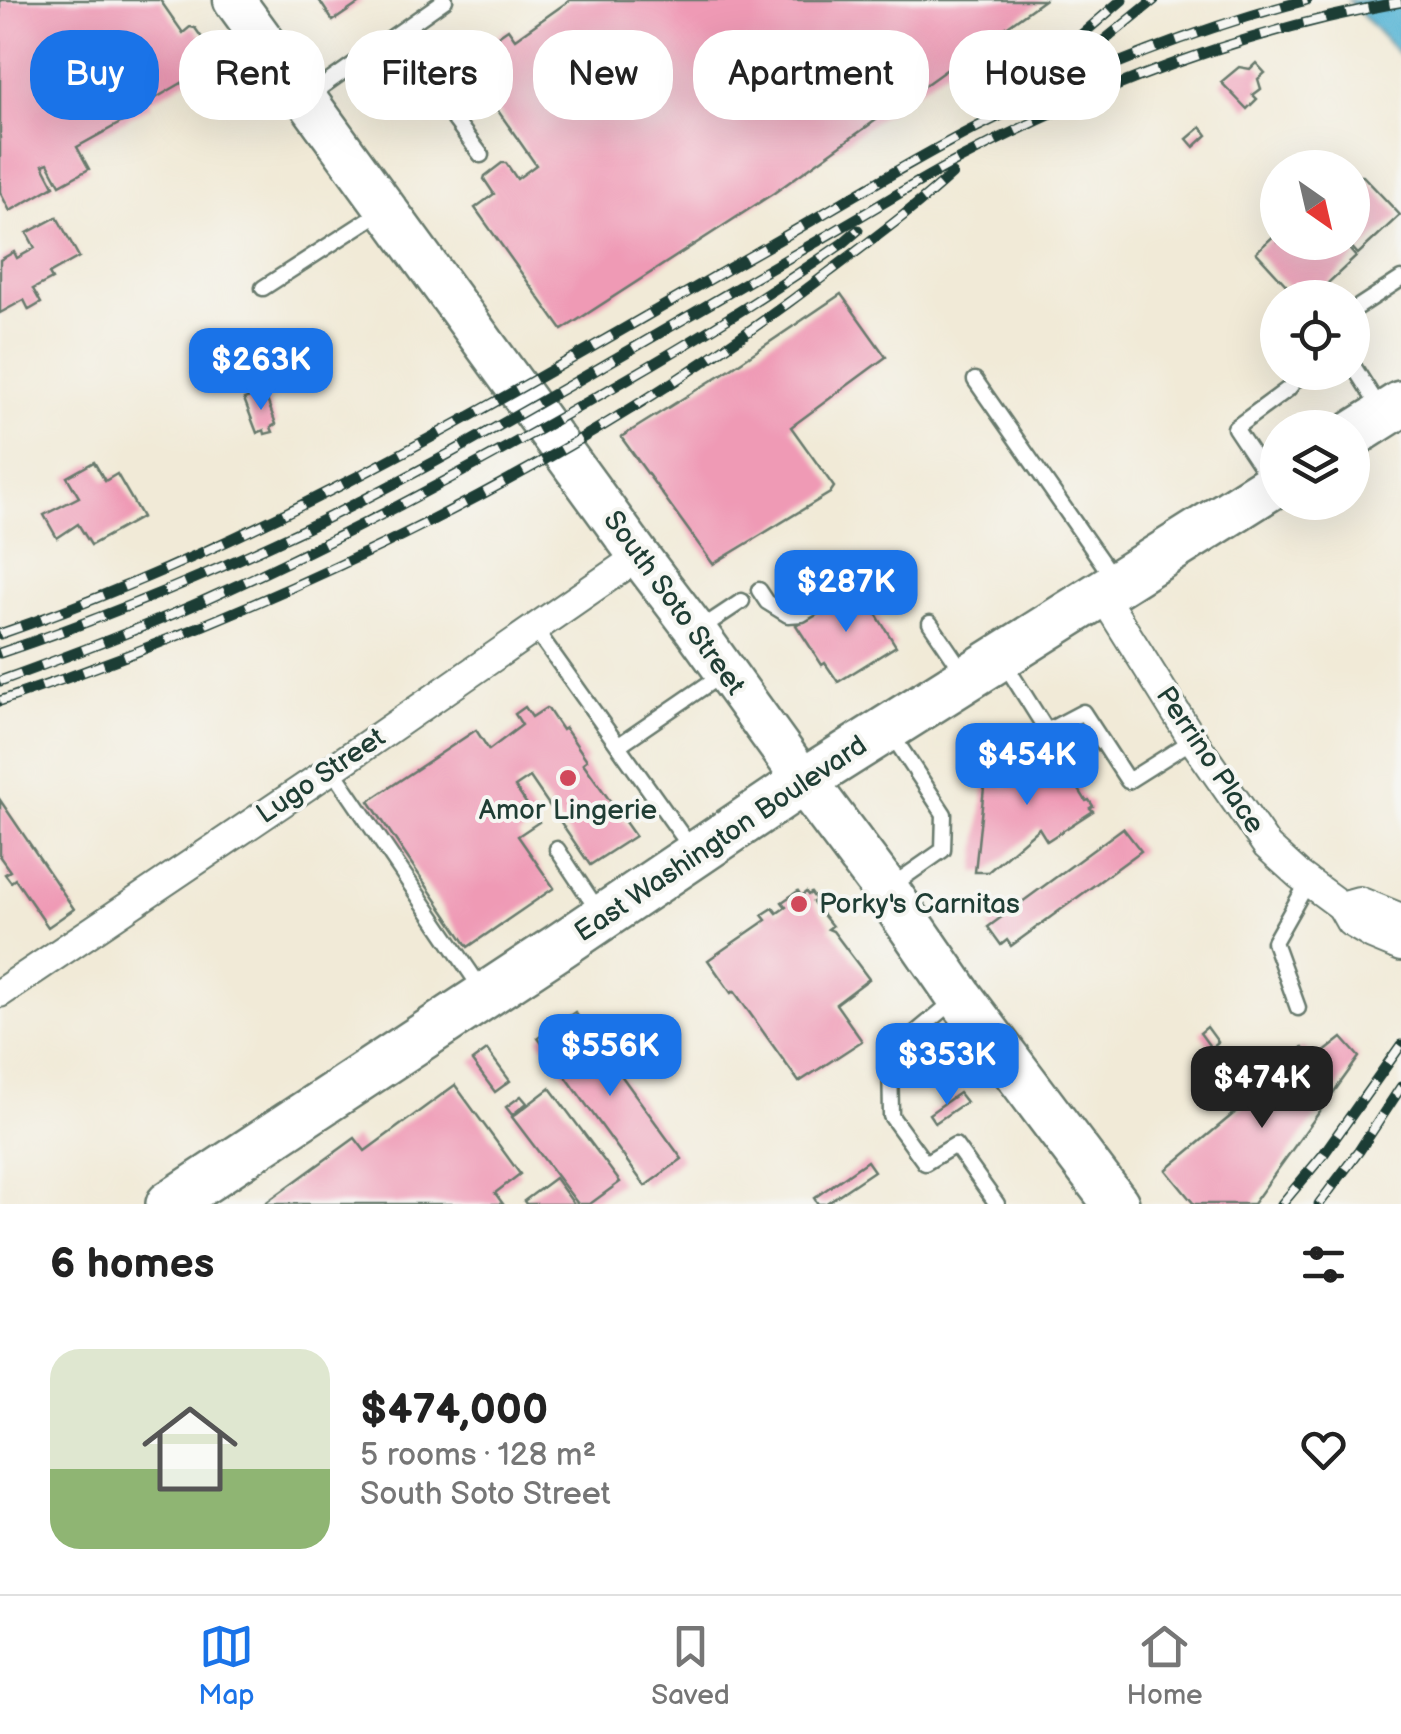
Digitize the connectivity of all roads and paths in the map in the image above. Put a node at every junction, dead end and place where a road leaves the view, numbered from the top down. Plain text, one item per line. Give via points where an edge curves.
1 (234, 0) edge
2 (445, 0) edge
3 (256, 30) edge
4 (402, 30) edge
5 (323, 120) edge
6 (455, 120) edge
7 (481, 155) dead end
8 (387, 208) junction
9 (1401, 278) edge
10 (263, 288) dead end
11 (1370, 299) edge
12 (976, 380) dead end
13 (1287, 390) edge
14 (1365, 390) edge
15 (1379, 418) edge
16 (1260, 463) edge
17 (1260, 493) edge
18 (640, 556) junction
19 (902, 580) dead end
20 (1109, 588) junction
21 (759, 590) dead end
22 (742, 601) dead end
23 (930, 623) dead end
24 (535, 629) junction
25 (696, 631) junction
26 (984, 667) junction
27 (726, 672) junction
28 (888, 728) junction
29 (1194, 740) junction
30 (619, 745) junction
31 (332, 769) junction
32 (804, 781) junction
33 (556, 849) dead end
34 (695, 853) junction
35 (1308, 882) junction
36 (886, 890) junction
37 (1341, 906) junction
38 (602, 916) junction
39 (1401, 918) edge
40 (1401, 946) edge
41 (0, 993) edge
42 (486, 995) junction
43 (960, 997) junction
44 (1298, 1008) dead end
45 (169, 1204) edge
46 (996, 1204) edge
47 (1116, 1204) edge

1 - 3 main road, South Soto Street
2 - 4 lane
5 - 8 main road, South Soto Street
6 - 7 lane
8 - 10 lane
8 - 18 main road, South Soto Street
9 - 11 lane
12 - 20 lane
13 - 16 lane via 1235,428
14 - 15 lane
17 - 20 main road, East Washington Boulevard
18 - 24 street, Lugo Street
18 - 25 main road, South Soto Street
19 - 21 lane via 862,579 802,614 788,615
20 - 26 main road, East Washington Boulevard
20 - 29 street, Perrino Place
22 - 25 lane
23 - 26 lane
24 - 30 lane
24 - 31 street, Lugo Street
25 - 27 main road, South Soto Street
26 - 28 main road, East Washington Boulevard
26 - 29 lane via 1047,731 1083,712 1128,781
27 - 30 lane
27 - 32 main road, South Soto Street
28 - 32 main road, East Washington Boulevard
28 - 36 lane via 944,814 943,850
29 - 35 street, Perrino Place via 1257,832
30 - 34 lane
31 - 41 street, Lugo Street
31 - 42 lane
32 - 34 main road, East Washington Boulevard
32 - 36 main road, South Soto Street
33 - 38 lane
34 - 38 main road, East Washington Boulevard
35 - 37 street, Perrino Place
35 - 44 lane via 1274,942
36 - 43 main road, South Soto Street
37 - 39 street, Perrino Place via 1360,901
37 - 40 street, Perrino Place via 1350,922
38 - 42 main road, East Washington Boulevard
42 - 45 main road, East Washington Boulevard
43 - 46 lane via 890,1054 891,1116 925,1162 955,1145
43 - 47 main road, South Soto Street

